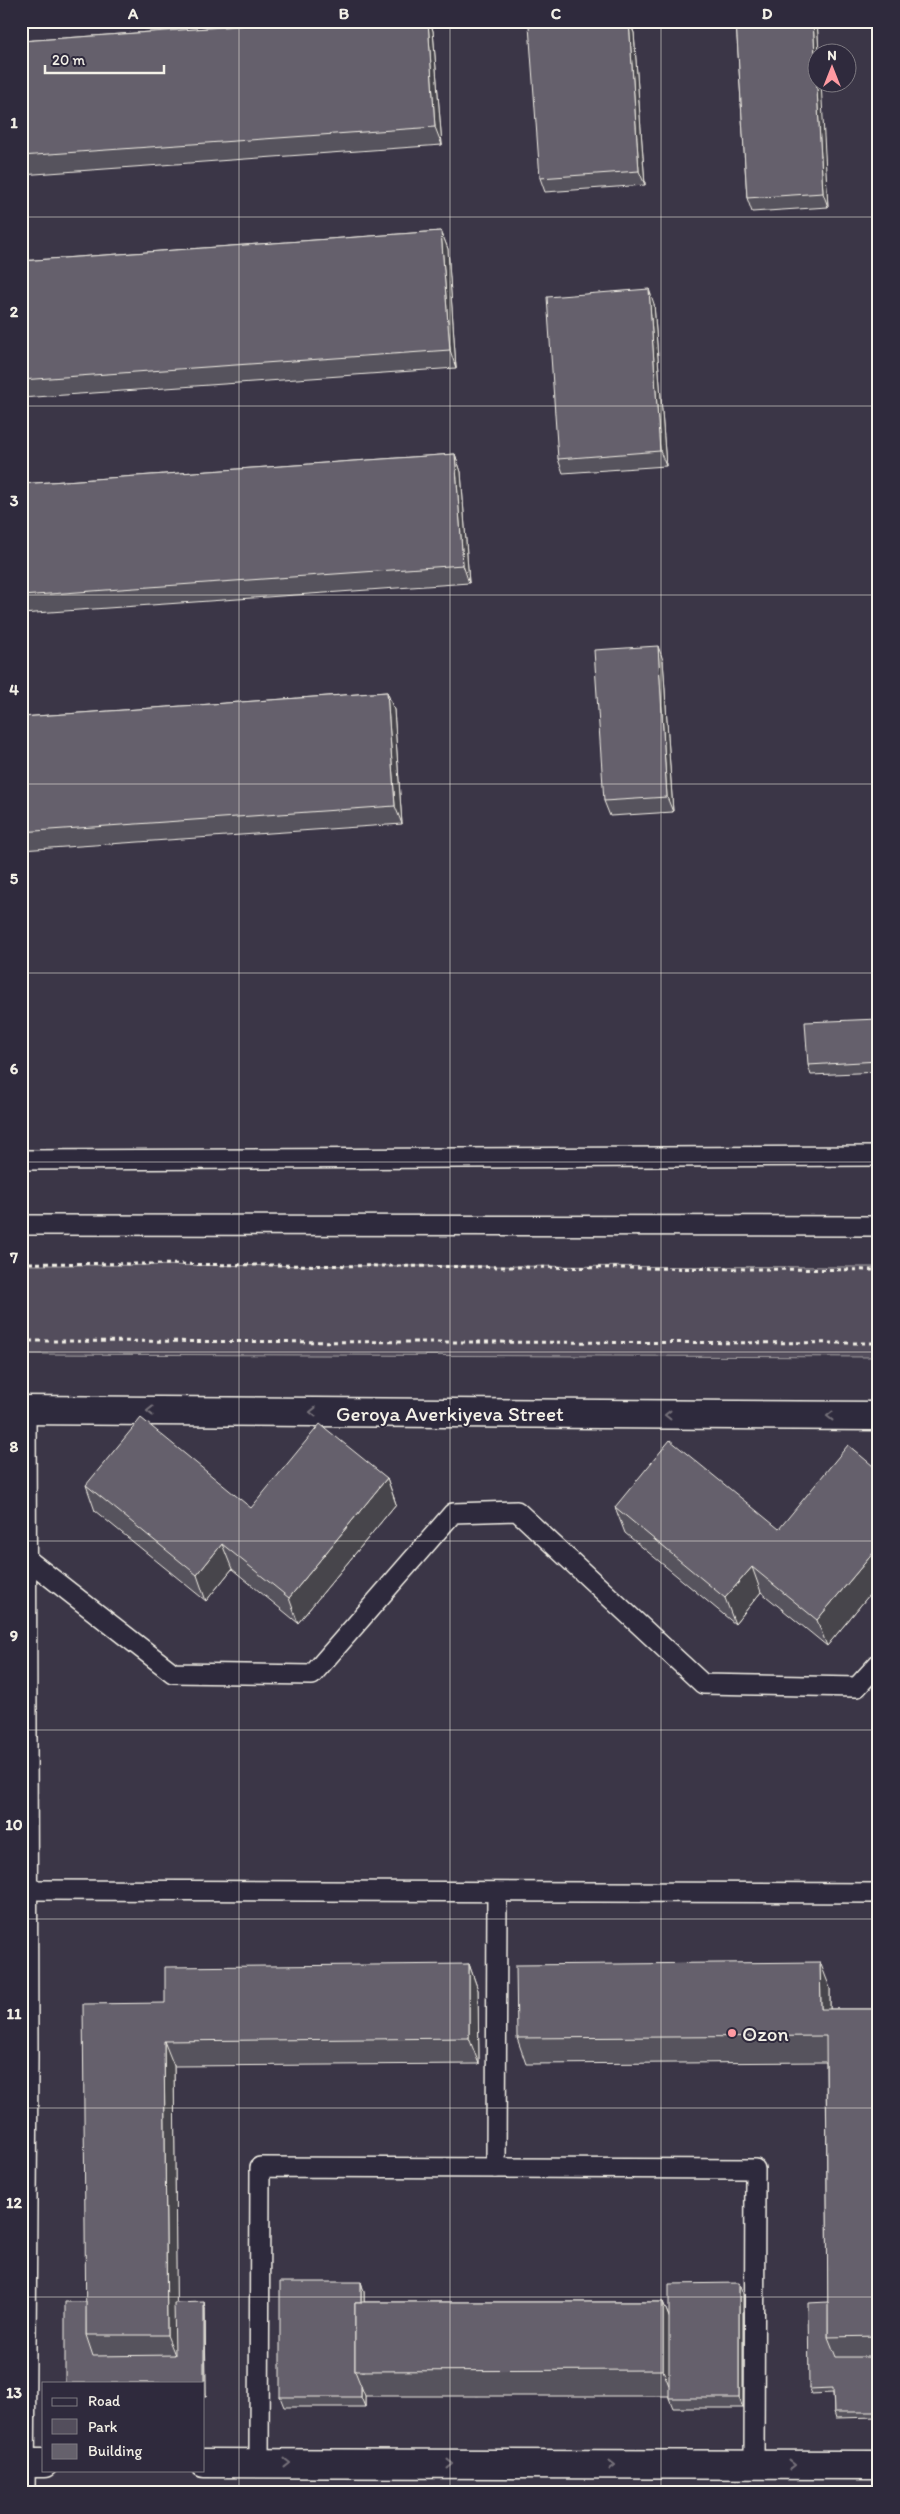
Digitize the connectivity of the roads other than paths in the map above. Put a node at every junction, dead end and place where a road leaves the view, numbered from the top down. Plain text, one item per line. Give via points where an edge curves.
1 (879, 1156) edge
2 (21, 1160) edge
3 (21, 1225) edge
4 (879, 1226) edge
5 (24, 1410) edge
6 (879, 1416) edge
7 (26, 1559) junction
8 (879, 1663) edge
9 (28, 1890) junction
10 (497, 1892) junction
11 (879, 1893) edge
12 (25, 2057) edge
13 (496, 2168) junction
14 (30, 2463) edge
15 (205, 2463) edge
16 (259, 2463) junction
17 (754, 2465) junction
18 (879, 2466) edge
19 (25, 2493) edge

1 - 2 lane
3 - 4 lane
6 -> 5 street, Geroya Averkiyeva Street
5 - 7 lane
7 - 8 lane via 173,1673 312,1676 453,1513 517,1511 703,1684 857,1687
7 - 9 lane
9 - 10 lane
9 - 12 lane
10 - 11 lane
10 - 13 lane
12 - 14 lane
13 - 16 lane via 260,2167
13 - 17 lane via 755,2168
14 - 19 lane
15 - 16 street
16 -> 17 street
17 -> 18 street

